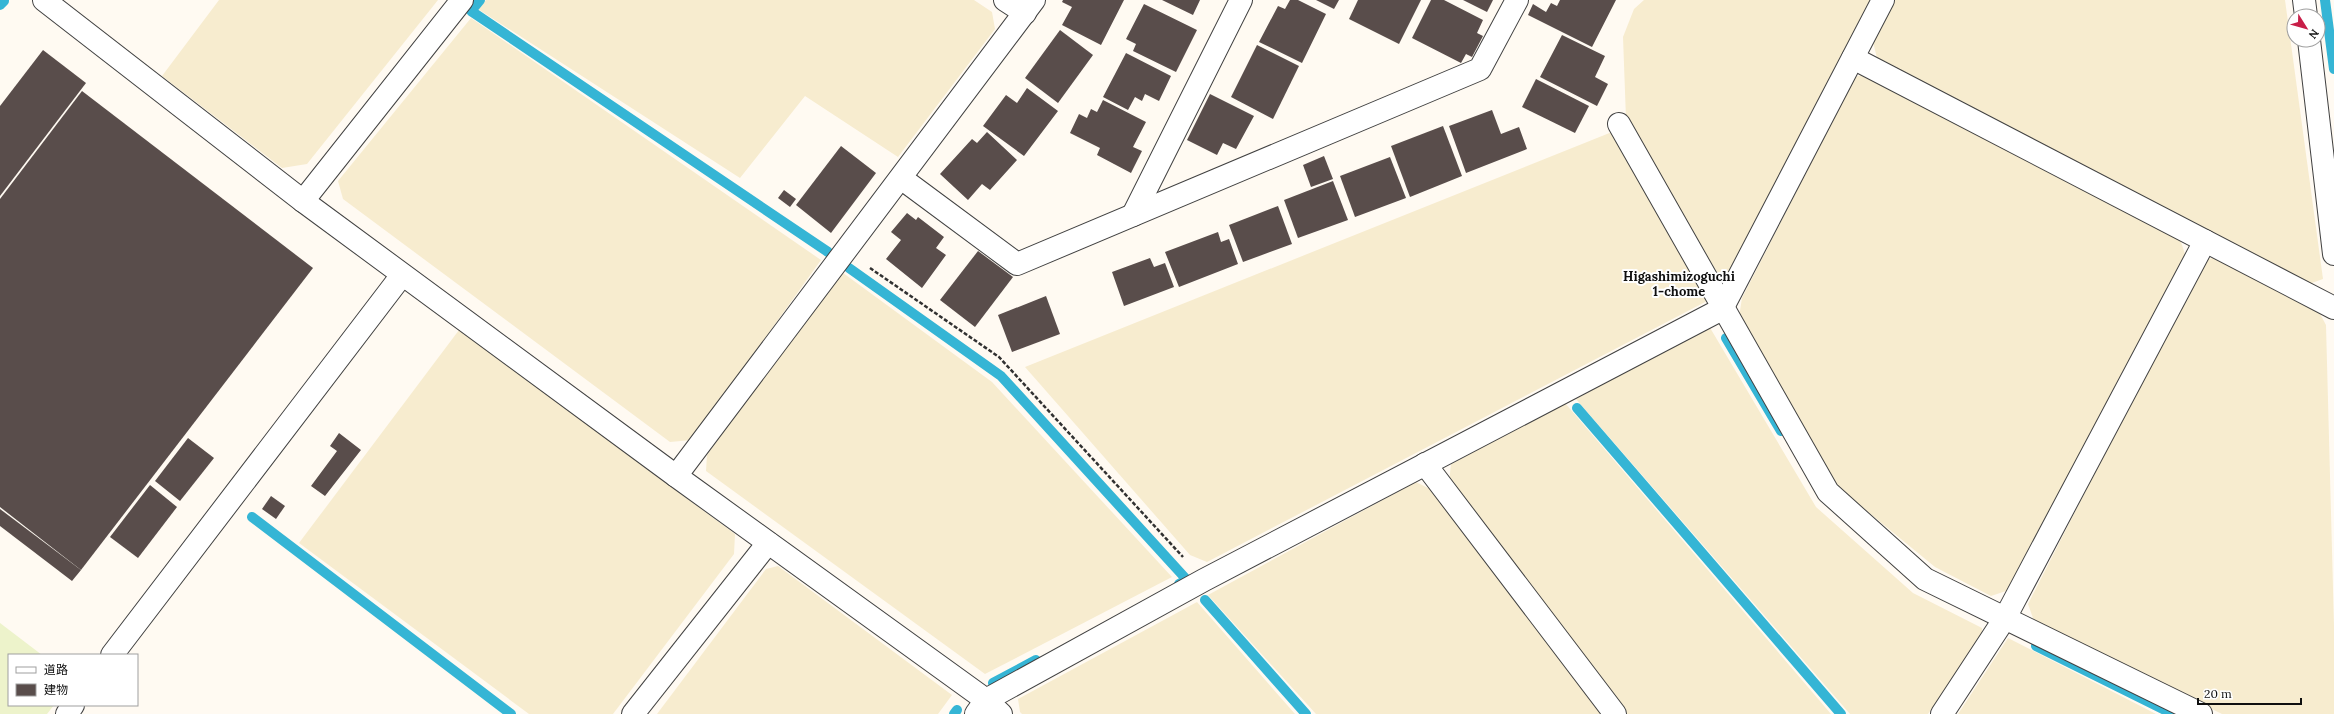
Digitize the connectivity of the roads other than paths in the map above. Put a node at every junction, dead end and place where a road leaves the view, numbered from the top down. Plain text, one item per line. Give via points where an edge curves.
1 (44, 0) edge
2 (462, 0) edge
3 (1005, 0) edge
4 (1241, 0) edge
5 (1517, 0) edge
6 (1883, 0) edge
7 (1030, 7) edge
8 (2310, 48) edge
9 (1853, 58) junction
10 (1619, 124) dead end
11 (901, 178) junction
12 (303, 201) junction
13 (1133, 215) junction
14 (2205, 241) junction
15 (2334, 254) edge
16 (402, 275) junction
17 (2334, 308) edge
18 (1722, 309) junction
19 (1425, 464) junction
20 (676, 476) junction
21 (768, 543) junction
22 (2005, 618) junction
23 (113, 654) edge
24 (73, 706) edge
25 (988, 709) edge
26 (67, 714) edge
27 (633, 714) edge
28 (1615, 714) edge
29 (1942, 714) edge
30 (2201, 714) edge

1 - 12 street
2 - 12 street
3 - 7 street
4 - 13 street
5 - 13 street via 1480,69
6 - 9 street
7 - 11 street
8 - 15 street
9 - 14 street
9 - 18 street
10 - 18 street
11 - 13 street via 1017,264
11 - 20 street
12 - 16 street
14 - 17 street
14 - 22 street
16 - 20 street
16 - 23 street
18 - 19 street
18 - 22 street via 1828,492 1925,579
19 - 25 street via 1204,580
19 - 28 street
20 - 21 street
21 - 25 street
21 - 27 street
22 - 29 street
22 - 30 street
24 - 26 street

